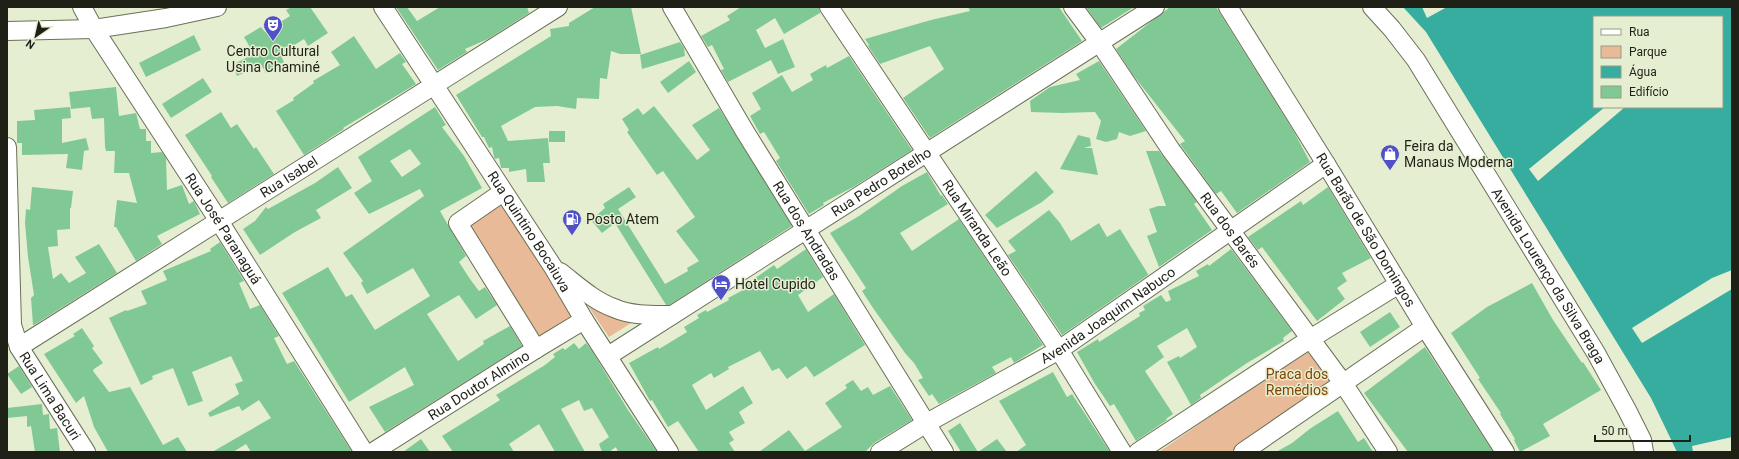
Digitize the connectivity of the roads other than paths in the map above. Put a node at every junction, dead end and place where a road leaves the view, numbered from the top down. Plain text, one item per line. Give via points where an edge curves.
1 (82, 7) edge
2 (217, 7) edge
3 (558, 7) edge
4 (672, 7) edge
5 (829, 7) edge
6 (1073, 7) edge
7 (1155, 7) edge
8 (1228, 7) edge
9 (1372, 7) edge
10 (384, 10) edge
11 (94, 29) junction
12 (7, 31) edge
13 (1099, 42) junction
14 (434, 85) junction
15 (7, 147) edge
16 (927, 153) junction
17 (1326, 164) junction
18 (503, 192) junction
19 (219, 221) junction
20 (805, 230) junction
21 (1230, 230) junction
22 (553, 267) junction
23 (1398, 284) junction
24 (672, 315) junction
25 (584, 320) junction
26 (1425, 327) junction
27 (1310, 339) junction
28 (19, 347) junction
29 (536, 349) junction
30 (1059, 350) junction
31 (608, 356) junction
32 (1343, 383) junction
33 (925, 424) junction
34 (86, 452) edge
35 (364, 452) edge
36 (373, 452) edge
37 (669, 452) edge
38 (880, 452) edge
39 (944, 452) edge
40 (1122, 452) edge
41 (1138, 452) edge
42 (1243, 452) edge
43 (1388, 452) edge
44 (1505, 452) edge
45 (1644, 452) edge

1 - 11 street, Rua José Paranaguá
2 - 11 street
3 - 14 street, Rua Isabel
4 - 20 street, Rua dos Andradas
5 - 16 street, Rua Miranda Leão
6 - 13 street, Rua dos Barés
7 - 13 street, Rua Pedro Botelho
8 - 17 street, Rua Barão de São Domingos
9 - 45 street, Avenida Lourenço da Silva Braga via 1416,60 1574,317 1627,410 1642,440
10 - 14 street, Rua Quintino Bocaiuva
11 - 12 street
11 - 19 street, Rua José Paranaguá
13 - 16 street, Rua Pedro Botelho
13 - 21 street, Rua dos Barés via 1171,150
14 - 18 street, Rua Quintino Bocaiuva
14 - 19 street, Rua Isabel
15 - 28 street, Rua Lima Bacuri via 12,325
16 - 20 street, Rua Pedro Botelho
16 - 30 street, Rua Miranda Leão
17 - 21 street, Avenida Joaquim Nabuco
17 - 23 street, Rua Barão de São Domingos
18 - 22 street, Rua Quintino Bocaiuva
18 - 29 street via 458,223
19 - 28 street, Rua Isabel
19 - 35 street, Rua José Paranaguá
20 - 24 street, Rua Pedro Botelho
20 - 33 street, Rua dos Andradas
21 - 27 street, Rua dos Barés
21 - 30 street, Avenida Joaquim Nabuco
22 - 24 street via 615,309 642,314
22 - 25 street, Rua Quintino Bocaiuva
23 - 26 street, Rua Barão de São Domingos
23 - 27 street
24 - 31 street, Rua Pedro Botelho
25 - 29 street, Rua Doutor Almino
25 - 31 street, Rua Quintino Bocaiuva
26 - 32 street
26 - 44 street, Rua Barão de São Domingos
27 - 32 street, Rua dos Barés
27 - 41 street
28 - 34 street, Rua Lima Bacuri
29 - 36 street, Rua Doutor Almino
30 - 33 street, Avenida Joaquim Nabuco
30 - 40 street, Rua Miranda Leão
31 - 37 street, Rua Quintino Bocaiuva
32 - 42 street
32 - 43 street, Rua dos Barés
33 - 38 street, Avenida Joaquim Nabuco
33 - 39 street, Rua dos Andradas

